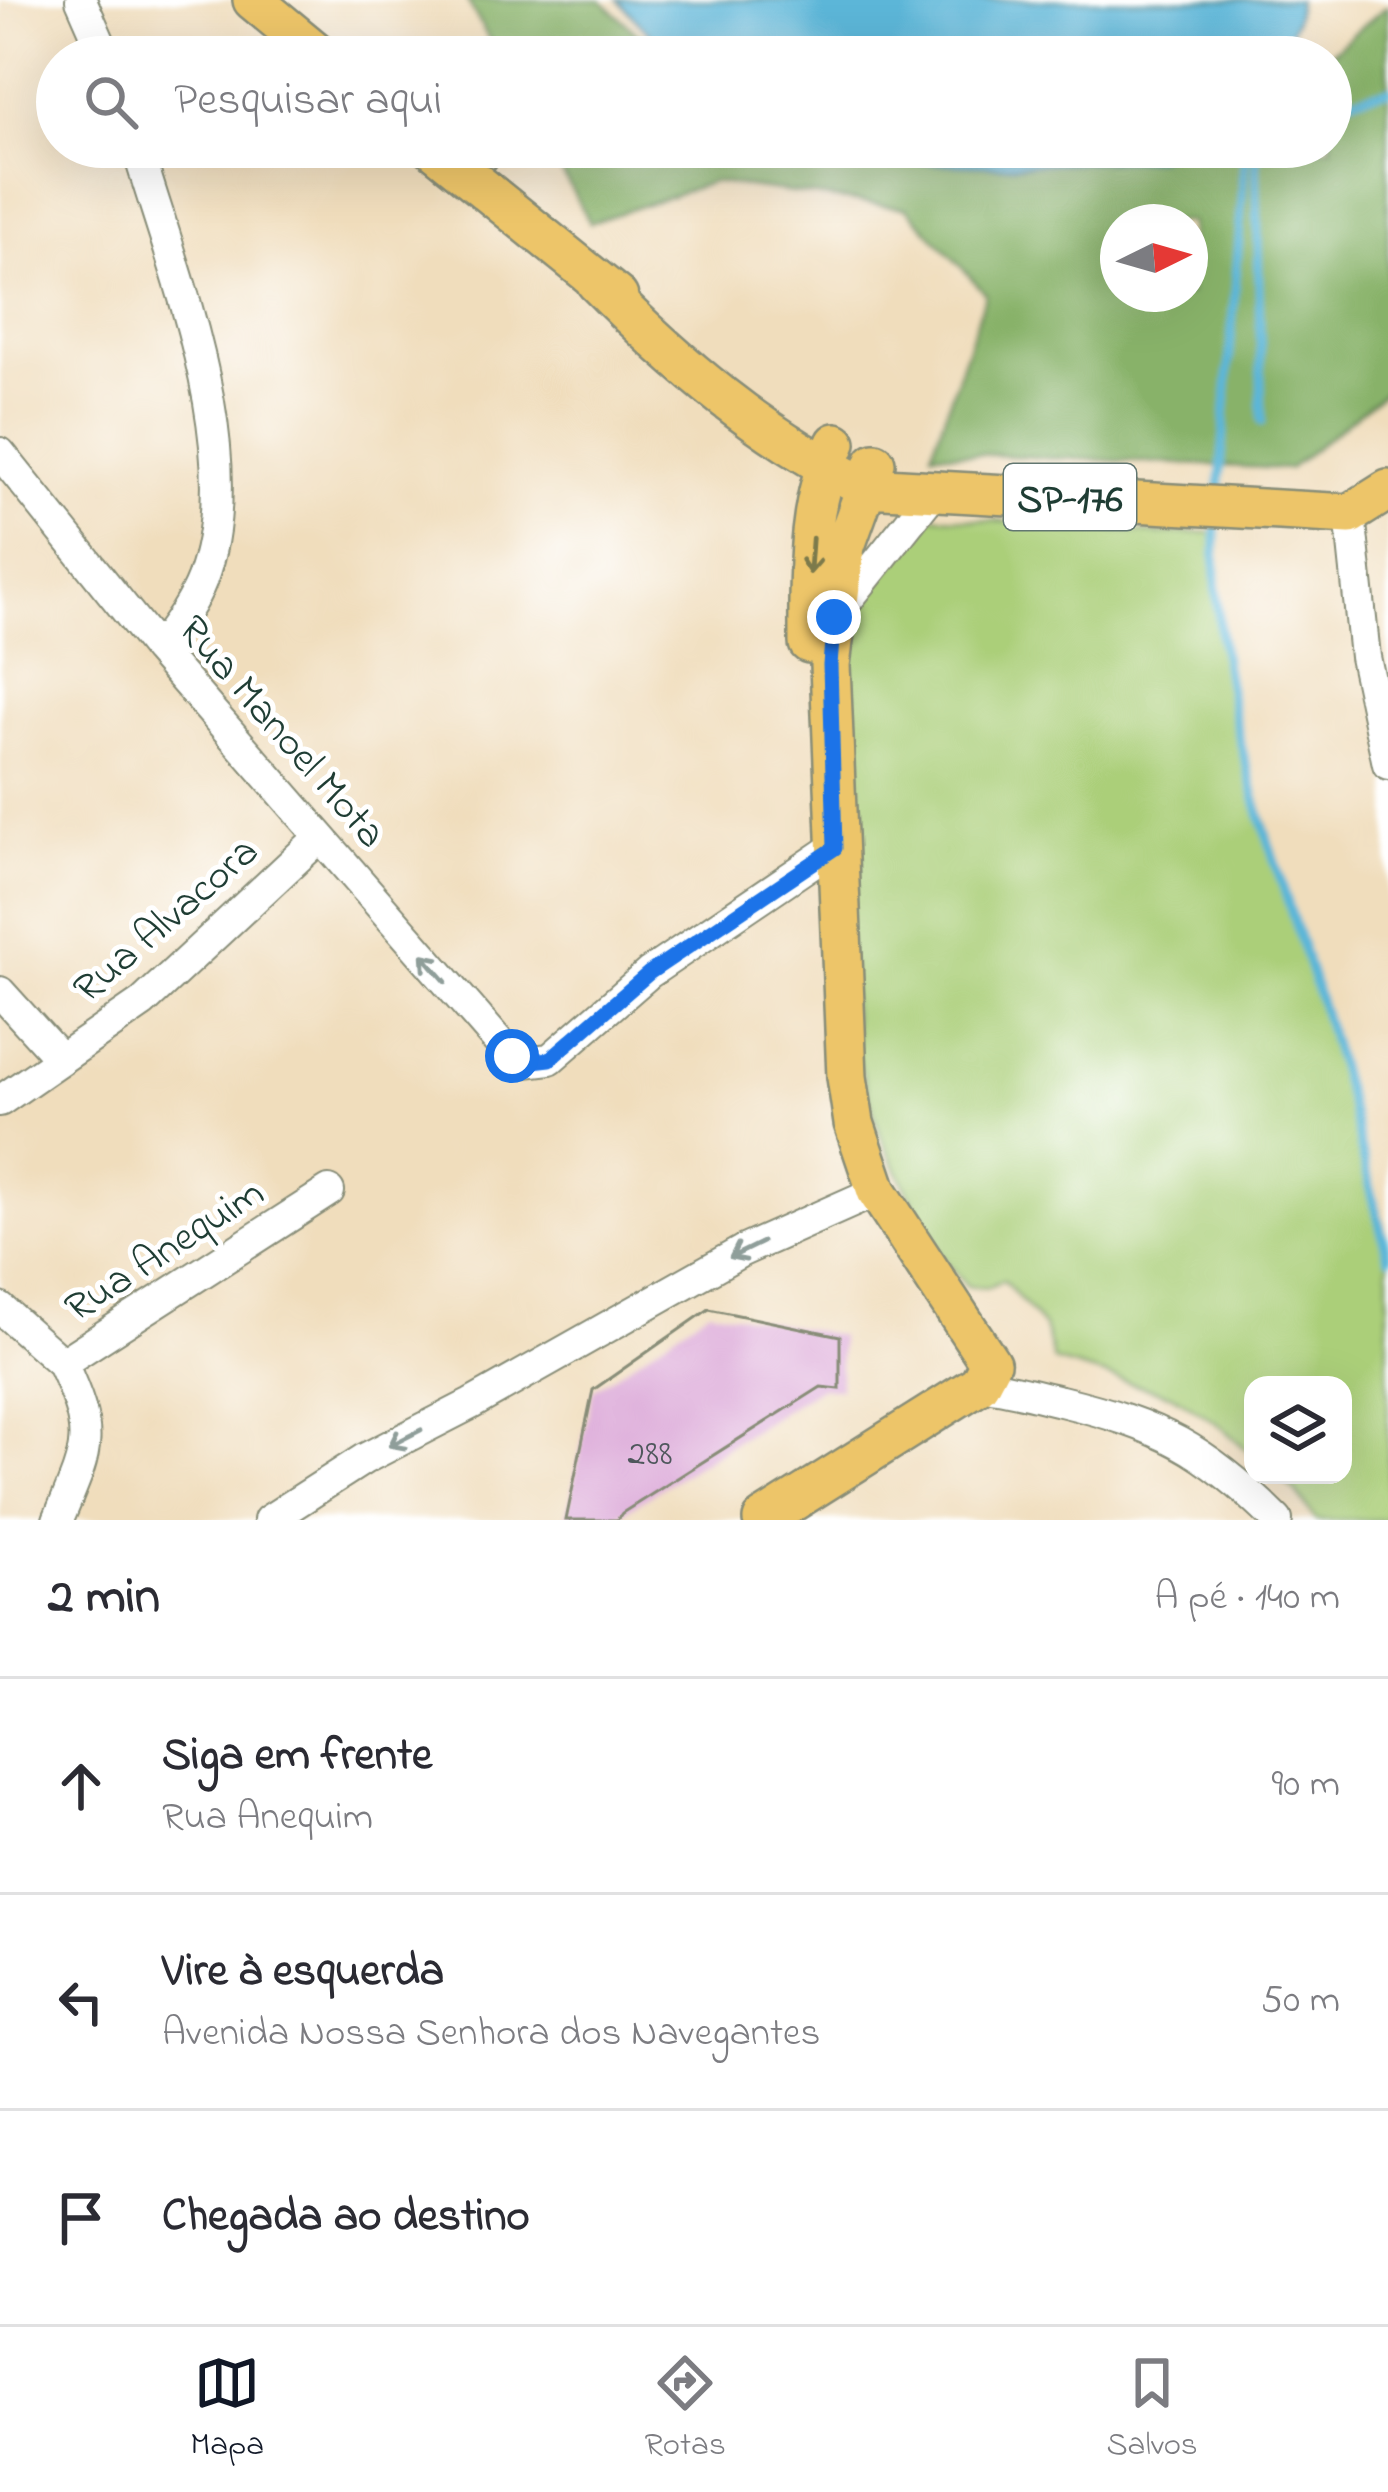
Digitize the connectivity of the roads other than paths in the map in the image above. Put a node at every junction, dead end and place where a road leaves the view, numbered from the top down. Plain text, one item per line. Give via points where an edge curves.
1 (81, 0) edge
2 (254, 0) edge
3 (97, 36) edge
4 (297, 36) edge
5 (143, 168) edge
6 (458, 168) edge
7 (0, 453) edge
8 (830, 455) junction
9 (871, 475) junction
10 (929, 488) junction
11 (1388, 490) edge
12 (1351, 514) junction
13 (834, 617) junction
14 (158, 650) junction
15 (1388, 764) edge
16 (320, 837) junction
17 (822, 855) junction
18 (0, 992) edge
19 (58, 1057) junction
20 (0, 1101) edge
21 (328, 1191) dead end
22 (865, 1196) junction
23 (0, 1308) edge
24 (62, 1363) junction
25 (989, 1378) junction
26 (58, 1520) edge
27 (268, 1520) edge
28 (763, 1520) edge
29 (1277, 1520) edge

1 - 3 street
2 - 4 main road
5 - 14 street via 209,395 218,455 202,580
6 - 8 main road, SP-176
7 - 14 street, Rua Manoel Mota
8 - 9 main road, SP-176
8 -> 17 main road via 809,577
9 - 10 main road, SP-176
9 - 13 main road via 845,546
10 - 12 main road, SP-176
10 - 13 street
11 - 12 main road
12 - 15 street via 1365,657
13 - 17 main road
14 - 16 street, Rua Manoel Mota
17 -> 16 street, Rua Manoel Mota via 649,973 550,1059 525,1062
16 - 19 street, Rua Alvacora via 142,1003
17 - 22 main road
18 - 19 street
19 - 20 street, Rua Alvacora
21 - 24 street, Rua Anequim
22 - 25 main road via 896,1226
22 -> 27 street via 742,1251
23 - 24 street
24 - 26 street, Rua Anequim via 85,1412 87,1438
25 - 28 main road
25 - 29 street via 1158,1429 1236,1479

